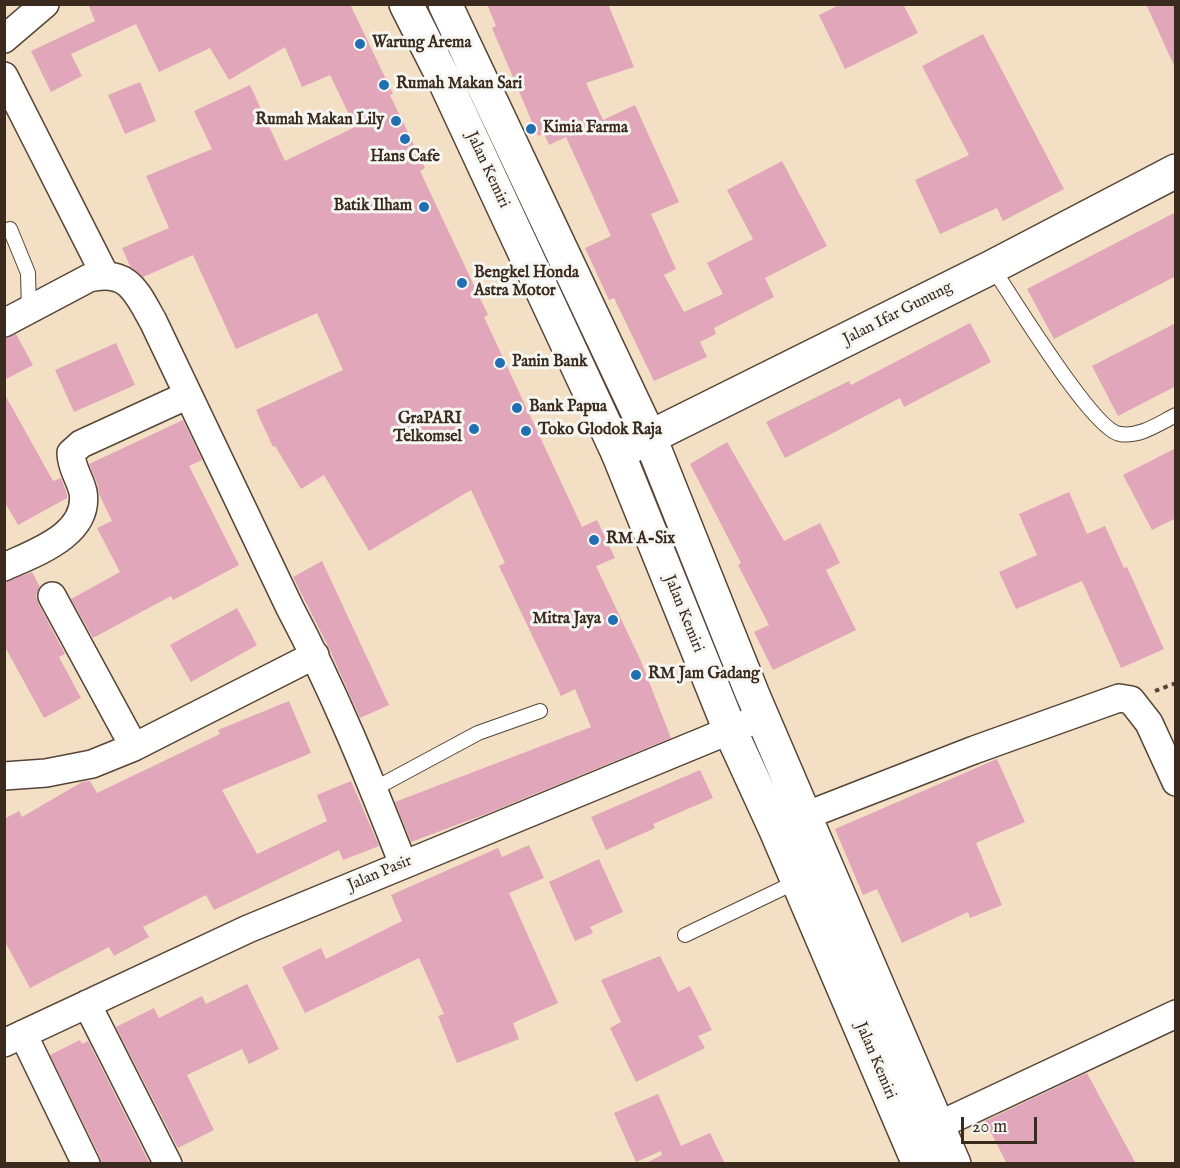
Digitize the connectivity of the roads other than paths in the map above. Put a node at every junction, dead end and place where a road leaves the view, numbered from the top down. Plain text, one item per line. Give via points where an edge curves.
1 (45, 4) edge
2 (406, 4) edge
3 (446, 4) edge
4 (4, 39) edge
5 (4, 76) edge
6 (1176, 171) edge
7 (10, 229) dead end
8 (992, 267) junction
9 (105, 275) junction
10 (29, 310) junction
11 (4, 323) edge
12 (188, 395) junction
13 (1176, 415) edge
14 (650, 438) junction
15 (618, 453) junction
16 (4, 567) edge
17 (52, 596) dead end
18 (315, 655) junction
19 (540, 711) dead end
20 (762, 717) junction
21 (730, 729) junction
22 (134, 747) junction
23 (4, 776) edge
24 (1176, 782) edge
25 (374, 789) junction
26 (790, 822) junction
27 (403, 864) junction
28 (798, 881) junction
29 (684, 935) dead end
30 (87, 1004) junction
31 (1176, 1014) edge
32 (14, 1038) edge
33 (921, 1143) edge
34 (86, 1164) edge
35 (168, 1164) edge
36 (954, 1164) edge

1 - 4 street
2 - 15 main road, Jalan Kemiri
3 - 14 main road, Jalan Kemiri
5 - 9 street
6 - 8 main road, Jalan Ifar Gunung
7 - 10 lane via 28,273
8 - 13 lane via 1086,405 1109,430 1121,435 1137,434
8 - 14 main road, Jalan Ifar Gunung
9 - 10 street via 89,278
9 - 12 street via 120,278 138,294
10 - 11 street
12 - 16 street via 81,444 70,453 83,492 76,523 63,537
12 - 18 street
14 - 15 main road, Jalan Ifar Gunung
14 - 20 main road, Jalan Kemiri
15 - 21 main road, Jalan Kemiri
17 - 22 street
18 - 22 street
18 - 25 street
19 - 25 lane via 478,733
20 - 21 street, Jalan Pasir
20 - 26 main road, Jalan Kemiri
21 - 26 main road, Jalan Kemiri
21 - 27 street, Jalan Pasir
22 - 23 street via 92,764
24 - 26 street via 1149,723 1131,700 1119,698
25 - 27 street
26 - 28 main road, Jalan Kemiri
26 - 33 main road, Jalan Kemiri
27 - 30 street, Jalan Pasir via 248,929
28 - 29 lane
28 - 33 main road, Jalan Kemiri
30 - 32 street, Jalan Pasir
30 - 35 street
31 - 33 street
32 - 34 street
33 - 36 main road, Jalan Kemiri

